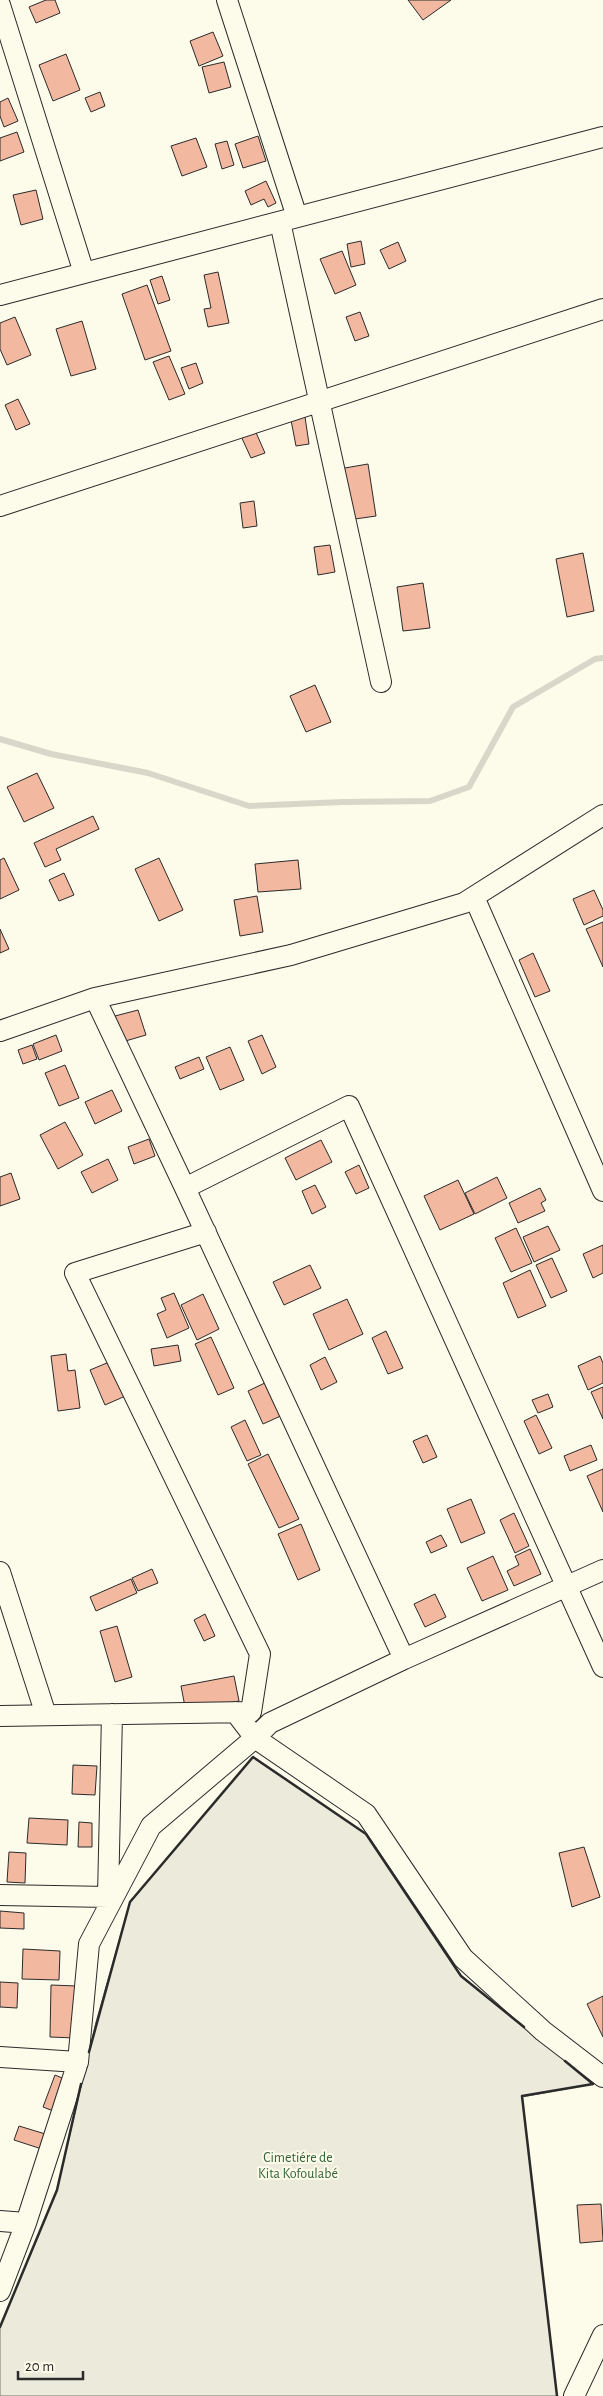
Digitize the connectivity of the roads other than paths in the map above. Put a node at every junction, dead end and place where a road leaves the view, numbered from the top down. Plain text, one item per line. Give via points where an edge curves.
1 (227, 0) edge
2 (0, 5) edge
3 (603, 137) edge
4 (288, 220) junction
5 (84, 273) junction
6 (0, 295) edge
7 (603, 309) edge
8 (320, 402) junction
9 (0, 506) edge
10 (381, 682) dead end
11 (603, 814) edge
12 (474, 897) junction
13 (95, 998) junction
14 (0, 1031) edge
15 (185, 1188) junction
16 (603, 1191) edge
17 (206, 1232) junction
18 (603, 1570) edge
19 (0, 1572) edge
20 (567, 1586) junction
21 (404, 1659) junction
22 (603, 1667) edge
23 (243, 1712) junction
24 (112, 1714) junction
25 (46, 1715) junction
26 (0, 1716) edge
27 (270, 1722) junction
28 (256, 1738) junction
29 (0, 1895) edge
30 (108, 1897) junction
31 (90, 1944) junction
32 (0, 2057) edge
33 (78, 2062) junction
34 (603, 2078) edge
35 (0, 2222) edge
36 (26, 2223) junction
37 (0, 2290) edge
38 (603, 2335) edge
39 (574, 2396) edge

1 - 4 street
2 - 5 street
3 - 4 street
4 - 5 street
4 - 8 street
5 - 6 street
7 - 8 street
8 - 9 street
8 - 10 street
11 - 12 street
12 - 13 street via 464,903 291,955
12 - 16 street
13 - 14 street
13 - 15 street
15 - 17 street
15 - 20 street via 349,1106
17 - 21 street
17 - 23 street via 75,1273 260,1654
18 - 20 street
19 - 25 street
20 - 21 street
20 - 22 street
21 - 27 street
23 - 24 street
23 - 27 street
23 - 28 street
24 - 25 street
24 - 30 street
25 - 26 street
27 - 28 street
28 - 31 street via 151,1826
28 - 34 street via 366,1814 463,1958 543,2031
29 - 30 street
30 - 31 street
31 - 33 street
32 - 33 street
33 - 36 street
35 - 36 street
36 - 37 street
38 - 39 street

